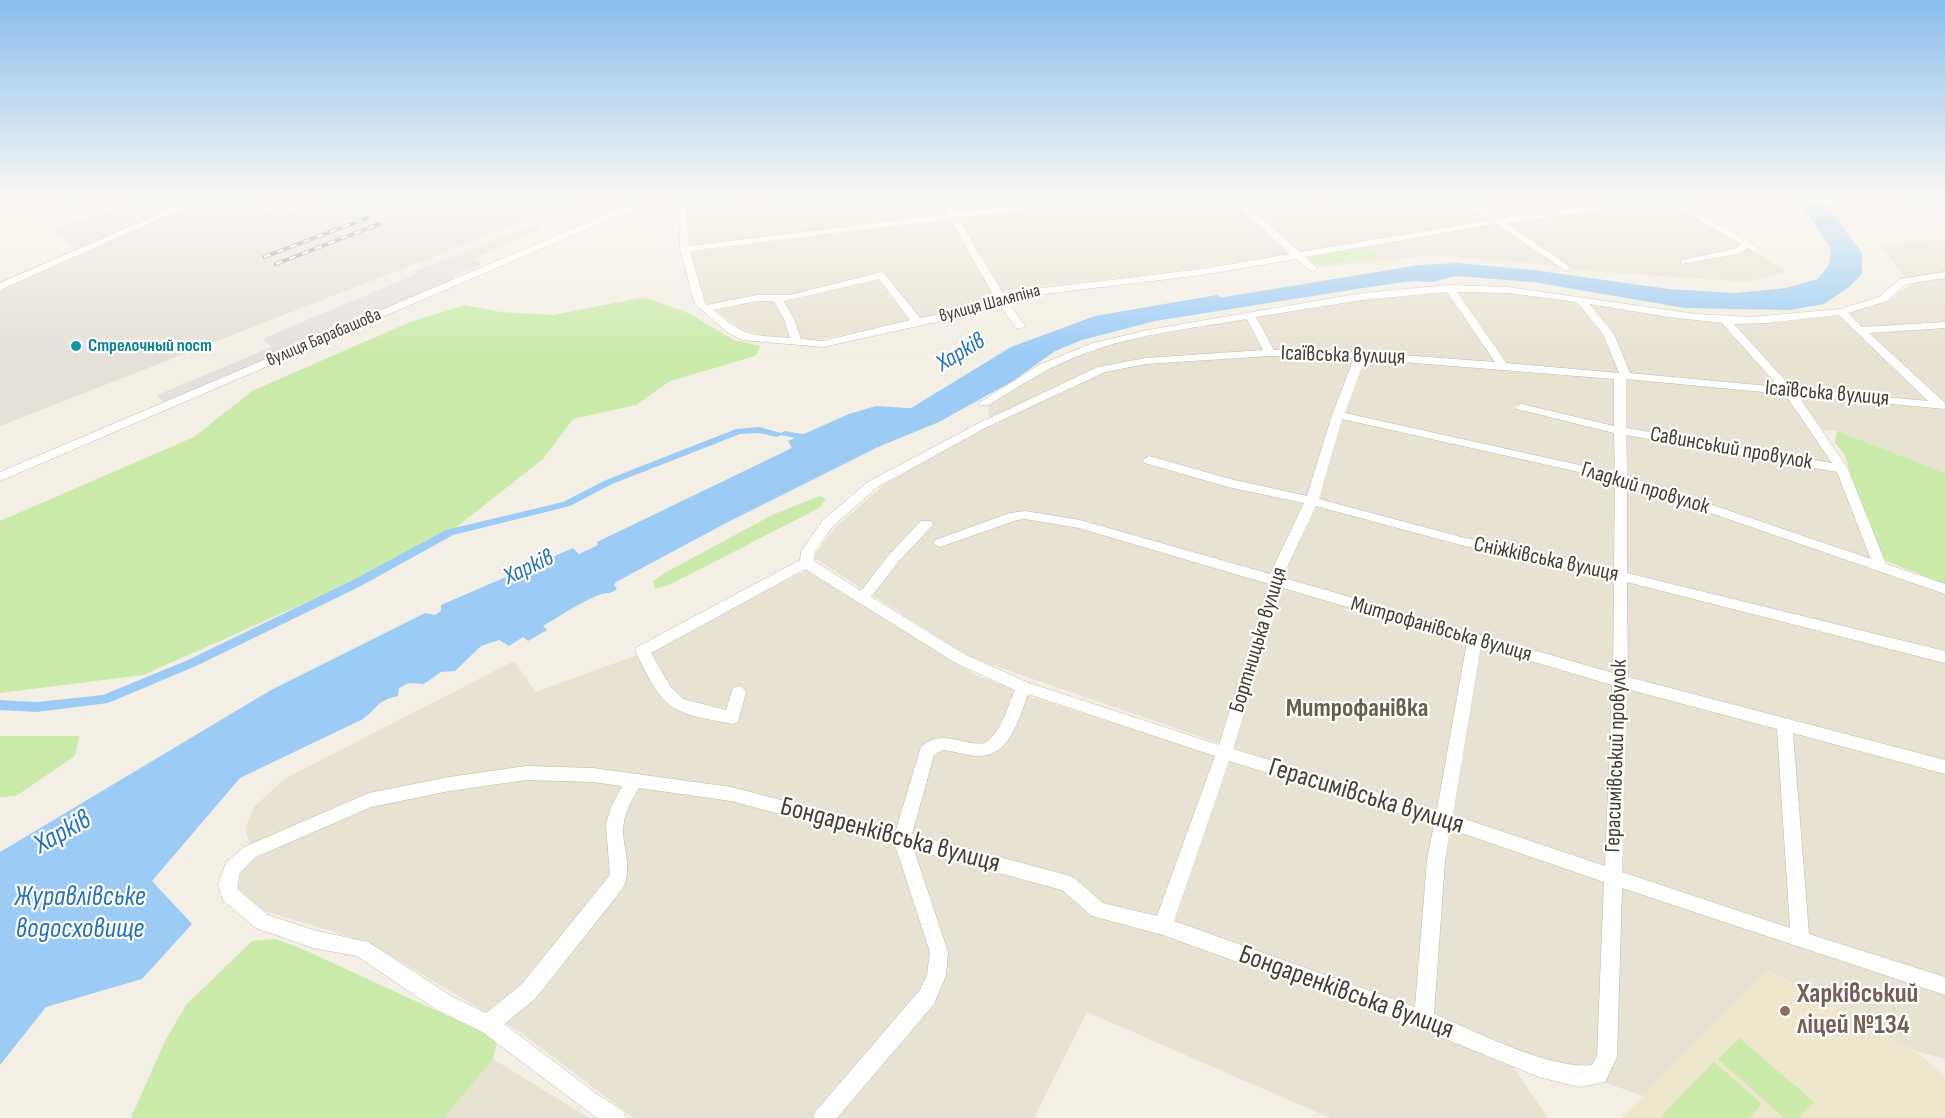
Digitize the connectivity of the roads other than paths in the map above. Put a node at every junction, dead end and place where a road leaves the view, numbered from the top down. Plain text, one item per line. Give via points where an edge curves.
1 (82, 249) edge
2 (533, 249) edge
3 (685, 249) edge
4 (971, 249) edge
5 (1290, 249) edge
6 (1332, 249) edge
7 (1539, 249) edge
8 (1742, 249) edge
9 (1298, 256) junction
10 (1684, 262) dead end
11 (1566, 268) dead end
12 (1313, 269) dead end
13 (1945, 275) edge
14 (0, 287) edge
15 (1449, 288) junction
16 (778, 298) junction
17 (1000, 298) junction
18 (1581, 301) junction
19 (708, 308) junction
20 (1840, 312) junction
21 (1250, 315) junction
22 (1725, 320) junction
23 (917, 322) junction
24 (1945, 325) edge
25 (1020, 326) dead end
26 (1858, 330) junction
27 (797, 343) junction
28 (1270, 353) junction
29 (1361, 356) junction
30 (1503, 366) junction
31 (1622, 376) junction
32 (1789, 391) junction
33 (985, 403) dead end
34 (1521, 407) dead end
35 (1943, 407) edge
36 (1338, 415) junction
37 (1619, 429) junction
38 (1149, 460) dead end
39 (1842, 469) junction
40 (0, 477) edge
41 (1622, 478) junction
42 (1312, 501) junction
43 (926, 524) dead end
44 (940, 543) dead end
45 (807, 562) junction
46 (1880, 565) junction
47 (1621, 576) junction
48 (1276, 582) junction
49 (1945, 589) edge
50 (863, 598) junction
51 (1475, 639) junction
52 (1945, 657) edge
53 (1620, 681) junction
54 (1024, 687) junction
55 (738, 692) dead end
56 (1785, 726) junction
57 (1224, 753) junction
58 (1945, 767) edge
59 (635, 780) junction
60 (1443, 819) junction
61 (902, 840) junction
62 (1612, 877) junction
63 (1162, 926) junction
64 (1800, 940) junction
65 (1945, 986) edge
66 (1424, 1020) junction
67 (488, 1024) junction
68 (1539, 1067) joint
69 (616, 1118) edge
70 (823, 1118) edge

1 - 14 street
2 - 40 street, вулиця Барабашова
3 - 19 street, вулиця Шаляпіна via 700,304
4 - 17 street
5 - 9 street
6 - 9 street, вулиця Шаляпіна
7 - 11 street
8 - 10 street
9 - 12 street
9 - 17 street, вулиця Шаляпіна
13 - 20 street via 1903,281 1883,299
15 - 18 street via 1512,291
15 - 21 street via 1401,291
15 - 30 street
16 - 19 street, вулиця Шаляпіна
16 - 23 street, вулиця Шаляпіна via 881,275
16 - 27 street
17 - 23 street, вулиця Шаляпіна via 975,310
17 - 25 street
18 - 22 street
18 - 31 street, Герасимівський провулок via 1614,340 1625,373
19 - 27 street, вулиця Шаляпіна via 731,330 746,338
20 - 22 street
20 - 26 street
21 - 28 street
21 - 33 street via 1081,350 1046,365
22 - 32 street
23 - 27 street, вулиця Шаляпіна via 823,345
24 - 26 street
26 - 35 street
28 - 29 street, Ісаївська вулиця
28 - 45 street, Ісаївська вулиця via 1146,361 1102,369 981,426 872,485 827,524 808,552
29 - 30 street, Ісаївська вулиця
29 - 36 street, Бортницька вулиця
30 - 31 street, Ісаївська вулиця
31 - 32 street, Ісаївська вулиця
31 - 37 street, Герасимівський провулок
32 - 35 street, Ісаївська вулиця
32 - 39 street
34 - 37 street, Савинський провулок
36 - 41 street, Гладкий провулок
36 - 42 street, Бортницька вулиця
37 - 39 street, Савинський провулок
37 - 41 street, Герасимівський провулок
38 - 42 street, Сніжківська вулиця via 1228,483
39 - 46 street
41 - 46 street, Гладкий провулок
41 - 47 street, Герасимівський провулок
42 - 47 street, Сніжківська вулиця via 1461,541
42 - 48 street, Бортницька вулиця
43 - 50 street
44 - 48 street, Митрофанівська вулиця via 1006,518 1025,515 1080,524
45 - 50 street, Герасимівська вулиця
45 - 55 street via 642,651 662,687 678,705 732,718
46 - 49 street, Гладкий провулок
47 - 52 street, Сніжківська вулиця
47 - 53 street, Герасимівський провулок
48 - 51 street, Митрофанівська вулиця
48 - 57 street, Бортницька вулиця
50 - 54 street, Герасимівська вулиця via 961,659
51 - 53 street, Митрофанівська вулиця
51 - 60 street
53 - 56 street, Митрофанівська вулиця
53 - 62 street, Герасимівський провулок
54 - 57 street, Герасимівська вулиця
54 - 61 street via 1000,739 991,747 978,750 942,743 929,748
56 - 58 street, Митрофанівська вулиця
56 - 64 street
57 - 60 street, Герасимівська вулиця
57 - 63 street, Бортницька вулиця
59 - 61 street, Бондаренківська вулиця via 731,794
59 - 67 street via 621,802 615,826 621,864 617,882 528,992
59 - 67 street, Бондаренківська вулиця via 526,773 369,800 250,852 233,868 229,894 262,922 313,939 361,948 444,1003
60 - 62 street, Герасимівська вулиця
60 - 66 street via 1436,861
61 - 63 street, Бондаренківська вулиця via 1067,883 1098,910
61 - 70 street via 939,952 936,983
62 - 64 street, Герасимівська вулиця
62 - 68 street, Герасимівський провулок via 1607,1057 1598,1075 1579,1077
63 - 66 street, Бондаренківська вулиця
64 - 65 street, Герасимівська вулиця
66 - 68 street, Бондаренківська вулиця
67 - 69 street

